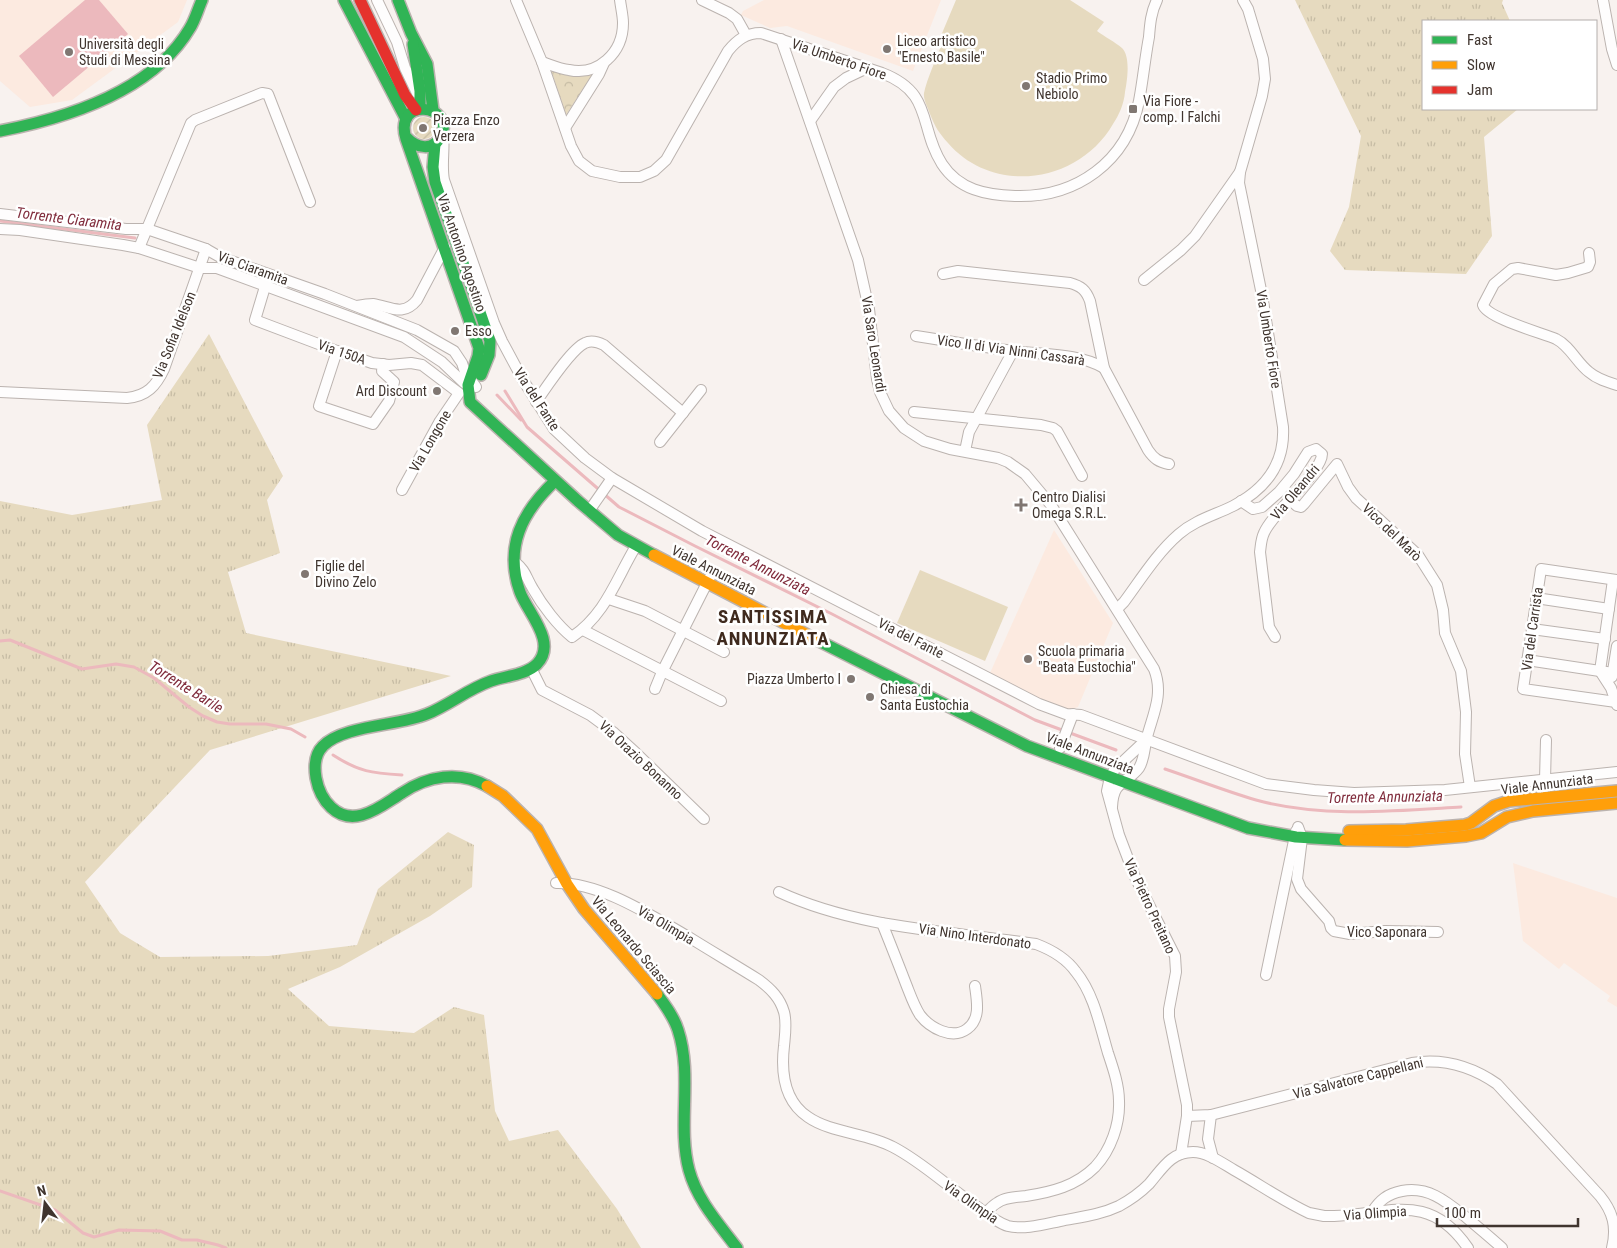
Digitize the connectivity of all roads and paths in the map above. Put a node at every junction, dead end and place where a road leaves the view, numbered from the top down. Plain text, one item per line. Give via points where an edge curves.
1 (344, 0) edge
2 (360, 0) edge
3 (378, 0) edge
4 (398, 0) edge
5 (516, 0) edge
6 (620, 0) edge
7 (702, 0) edge
8 (1157, 0) edge
9 (1244, 0) edge
10 (1603, 0) edge
11 (203, 3) edge
12 (411, 33) junction
13 (746, 35) junction
14 (781, 39) junction
15 (404, 62) junction
16 (542, 62) junction
17 (604, 63) junction
18 (1617, 65) edge
19 (867, 68) junction
20 (416, 71) junction
21 (424, 105) junction
22 (406, 119) junction
23 (810, 121) junction
24 (566, 128) junction
25 (0, 131) edge
26 (443, 132) junction
27 (406, 137) junction
28 (435, 144) junction
29 (1240, 172) junction
30 (310, 202) dead end
31 (0, 214) edge
32 (0, 229) edge
33 (146, 229) junction
34 (445, 247) junction
35 (139, 248) junction
36 (206, 249) junction
37 (1589, 253) dead end
38 (200, 268) junction
39 (269, 274) junction
40 (943, 274) dead end
41 (1144, 280) dead end
42 (266, 286) junction
43 (356, 306) junction
44 (485, 327) junction
45 (916, 336) dead end
46 (479, 348) junction
47 (507, 351) junction
48 (1013, 351) junction
49 (338, 352) junction
50 (458, 355) junction
51 (383, 364) junction
52 (1104, 368) junction
53 (1617, 385) edge
54 (468, 386) junction
55 (701, 390) dead end
56 (0, 392) edge
57 (536, 402) junction
58 (914, 412) dead end
59 (683, 413) junction
60 (486, 416) junction
61 (977, 419) junction
62 (660, 442) dead end
63 (965, 451) junction
64 (1169, 464) dead end
65 (1082, 476) dead end
66 (555, 481) junction
67 (610, 481) junction
68 (402, 490) dead end
69 (1290, 500) junction
70 (1241, 501) junction
71 (593, 510) junction
72 (636, 546) junction
73 (514, 561) junction
74 (709, 579) junction
75 (1615, 580) edge
76 (1536, 598) junction
77 (609, 599) junction
78 (1117, 609) junction
79 (1609, 609) junction
80 (684, 629) junction
81 (1532, 629) junction
82 (583, 630) junction
83 (1274, 638) dead end
84 (1605, 639) junction
85 (1617, 646) edge
86 (724, 652) dead end
87 (1527, 660) junction
88 (531, 668) junction
89 (1600, 671) junction
90 (662, 672) junction
91 (1613, 673) junction
92 (1611, 688) junction
93 (655, 689) dead end
94 (721, 702) dead end
95 (1617, 704) edge
96 (1072, 717) junction
97 (1146, 740) junction
98 (1546, 740) dead end
99 (1029, 741) junction
100 (1061, 745) junction
101 (1617, 772) edge
102 (1113, 773) junction
103 (1127, 778) junction
104 (1545, 780) junction
105 (1470, 788) junction
106 (1617, 791) edge
107 (1617, 803) edge
108 (1112, 807) junction
109 (1487, 811) junction
110 (704, 820) dead end
111 (1499, 821) junction
112 (1298, 832) junction
113 (562, 883) junction
114 (779, 892) dead end
115 (882, 923) junction
116 (1438, 932) dead end
117 (633, 973) junction
118 (1266, 975) dead end
119 (975, 986) dead end
120 (1211, 1115) junction
121 (1187, 1116) junction
122 (1181, 1154) junction
123 (1213, 1158) junction
124 (1372, 1212) junction
125 (986, 1213) junction
126 (726, 1248) edge
127 (737, 1248) edge
128 (1468, 1248) edge
129 (1502, 1248) edge
130 (1612, 1248) edge

1 - 22 main road
2 - 21 main road via 405,95
3 - 15 street
4 - 12 main road
5 - 16 street
6 - 17 street via 622,34 617,49
7 - 13 street via 737,19
8 - 19 street, Via Umberto Fiore via 1151,18 1139,101 1127,136 1096,172 1070,188 1046,194 996,195 962,184 941,162 914,93 901,81
9 - 29 street, Via Umberto Fiore via 1263,59 1265,79
10 - 18 street
11 - 25 main road via 190,30 176,48 122,90 60,118
12 - 20 main road
12 - 21 main road via 420,47 431,88
13 - 14 street, Via Umberto Fiore via 761,33
13 - 24 street via 728,51 666,160 654,171 633,178 592,171 574,154
14 - 19 street, Via Umberto Fiore
14 - 23 street, Via Saro Leonardi
15 - 20 street
15 - 21 street
16 - 17 street via 576,71
16 - 24 street
17 - 24 street
19 - 23 street via 834,87
20 - 21 main road
21 - 22 main road
21 - 26 main road via 437,113 443,122
22 - 27 main road
23 - 63 street, Via Saro Leonardi via 858,260 884,402 896,420 913,435 936,445
26 - 28 main road
26 - 47 street, Via del Fante via 444,180 494,323
27 - 28 main road via 422,147
27 - 34 main road, Via Antonino Agostino
28 - 44 main road, Via Antonino Agostino via 435,182
29 - 41 street via 1195,236
29 - 70 street, Via Umberto Fiore via 1283,435 1281,454 1273,472
30 - 33 street via 268,94 262,93 192,121
31 - 33 street, Via Ciaramita
32 - 35 street, Via Ciaramita
33 - 35 street
33 - 36 street, Via Ciaramita
34 - 43 street via 417,300 407,309 393,310 371,304
34 - 46 main road, Via Antonino Agostino
35 - 38 street, Via Ciaramita
36 - 38 street, Via Sofia Idelson
36 - 39 street, Via Ciaramita
37 - 53 street via 1588,267 1568,273 1556,275 1518,268 1512,270 1494,284 1483,308 1511,323 1558,340 1588,372
38 - 42 street, Via Ciaramita via 217,268
38 - 56 street, Via Sofia Idelson via 164,369 150,390 142,395 97,398
39 - 42 street
39 - 43 street, Via Ciaramita
40 - 52 street via 958,272 1081,287 1090,301
42 - 49 street, Via 150A via 255,320
42 - 54 street, Via Ciaramita via 404,337 430,353
43 - 50 street, Via Ciaramita via 417,330
44 - 47 street
44 - 54 main road, Via Antonino Agostino via 490,353
45 - 48 street, Vico II di Via Ninni Cassarà
46 - 50 street via 472,356
46 - 54 main road
47 - 57 street, Via del Fante
48 - 52 street, Vico II di Via Ninni Cassarà via 1073,358
48 - 61 street
49 - 51 street, Via 150A
49 - 51 street via 319,406 373,424 388,401 394,382 382,371
50 - 54 street
51 - 54 street, Via 150A via 416,363
52 - 64 street via 1148,450 1159,462
54 - 60 main road via 478,396
54 - 60 main road, Viale Annunziata via 470,402
54 - 68 street, Via Longone via 440,421
55 - 59 street
57 - 59 street via 576,349 591,341 604,345
57 - 67 street, Via del Fante via 554,429
58 - 61 street
59 - 62 street
60 - 66 main road, Viale Annunziata
61 - 63 street
61 - 65 street via 1053,428 1061,436
63 - 78 street, Via Saro Leonardi via 1008,462 1033,482
66 - 71 main road, Viale Annunziata
66 - 73 main road via 524,516 515,543
67 - 71 street
67 - 96 street, Via del Fante via 1039,704
69 - 70 street, Via Oleandri via 1320,463 1320,451 1308,452 1288,482 1262,507 1253,509
69 - 83 street, Via Oleandri via 1270,521 1261,542 1269,627
69 - 105 street, Vico del Marò via 1301,507 1337,464 1356,498 1418,556 1434,580 1439,590 1445,633 1461,671 1466,712 1464,747
70 - 78 street, Via Umberto Fiore via 1179,533
71 - 72 main road, Viale Annunziata via 618,535
71 - 74 main road, Viale Annunziata
72 - 74 main road, Viale Annunziata
72 - 77 street
73 - 82 street via 562,629 572,637
73 - 88 main road via 520,593 542,636 542,657
74 - 80 street
74 - 99 main road, Viale Annunziata
75 - 76 street, Via del Carrista via 1540,569
75 - 79 street
76 - 79 street
76 - 81 street, Via del Carrista
77 - 80 street via 646,610
77 - 82 street
78 - 97 street, Via Saro Leonardi via 1157,677 1159,697
79 - 84 street
80 - 86 street
80 - 90 street
81 - 84 street
81 - 87 street, Via del Carrista
82 - 90 street
84 - 89 street
85 - 91 street
87 - 89 street
87 - 95 street, Via del Carrista via 1523,689
88 - 110 street, Via Orazio Bonanno via 542,690 590,715 612,732
88 - 113 main road, Via Leonardo Sciascia via 491,680 422,716 334,738 319,750 314,767 325,802 337,813 352,817 368,814 431,778 471,779 490,786 534,824
89 - 91 street
89 - 92 street
90 - 93 street
90 - 94 street
91 - 92 street
92 - 95 street
96 - 97 street, Via del Fante via 1081,715
96 - 100 street
97 - 102 street
97 - 103 street, Via Saro Leonardi via 1138,769
97 - 105 street, Via del Fante via 1266,784 1354,793
98 - 104 street
99 - 100 main road, Viale Annunziata
99 - 102 main road, Viale Annunziata
100 - 102 main road, Viale Annunziata
101 - 104 street, Via del Fante
102 - 103 main road, Viale Annunziata
102 - 108 street, Via Pietro Preitano via 1107,791
103 - 108 street, Via Saro Leonardi via 1116,789
103 - 112 main road, Viale Annunziata via 1248,828
104 - 105 street, Via del Fante
106 - 109 main road, Viale Annunziata via 1510,801
107 - 111 main road, Viale Annunziata via 1533,811
108 - 121 street, Via Pietro Preitano via 1118,835 1135,877 1175,956 1176,972 1169,1017 1186,1093
109 - 111 main road via 1489,819
109 - 112 main road, Viale Annunziata via 1465,825 1406,830
111 - 112 main road, Viale Annunziata via 1481,833 1407,841 1353,841
112 - 116 street, Vico Saponara via 1298,884 1334,931 1355,934
112 - 118 street
113 - 117 main road, Via Leonardo Sciascia
113 - 125 street, Via Olimpia via 578,884 650,914 772,989 786,1025 782,1069 785,1084 798,1109 821,1124 893,1146
114 - 115 street, Via Nino Interdonato via 834,913
115 - 119 street via 920,1015 930,1025 957,1033 970,1027 976,1015
115 - 125 street, Via Nino Interdonato via 1036,944 1065,960 1092,1000 1119,1100 1114,1134 1106,1153 1081,1179 1066,1187 1005,1199
117 - 126 main road, Via Leonardo Sciascia via 669,1033 675,1057 676,1142 680,1170 692,1197
117 - 127 main road, Via Leonardo Sciascia via 658,994 681,1039 685,1068 684,1142 691,1177
120 - 121 street, Via Salvatore Cappellani
120 - 123 street via 1208,1139
120 - 130 street, Via Salvatore Cappellani via 1412,1063 1452,1063 1497,1084 1600,1196 1614,1222
121 - 122 street, Via Pietro Preitano
122 - 123 street, Via Olimpia via 1195,1152
122 - 125 street, Via Olimpia via 1168,1161 1134,1197 1095,1215 1034,1226 1008,1226
123 - 124 street, Via Olimpia via 1309,1213 1344,1216
124 - 128 street, Via Olimpia via 1411,1210 1432,1215 1451,1227
124 - 129 street via 1385,1196 1420,1190 1449,1203

